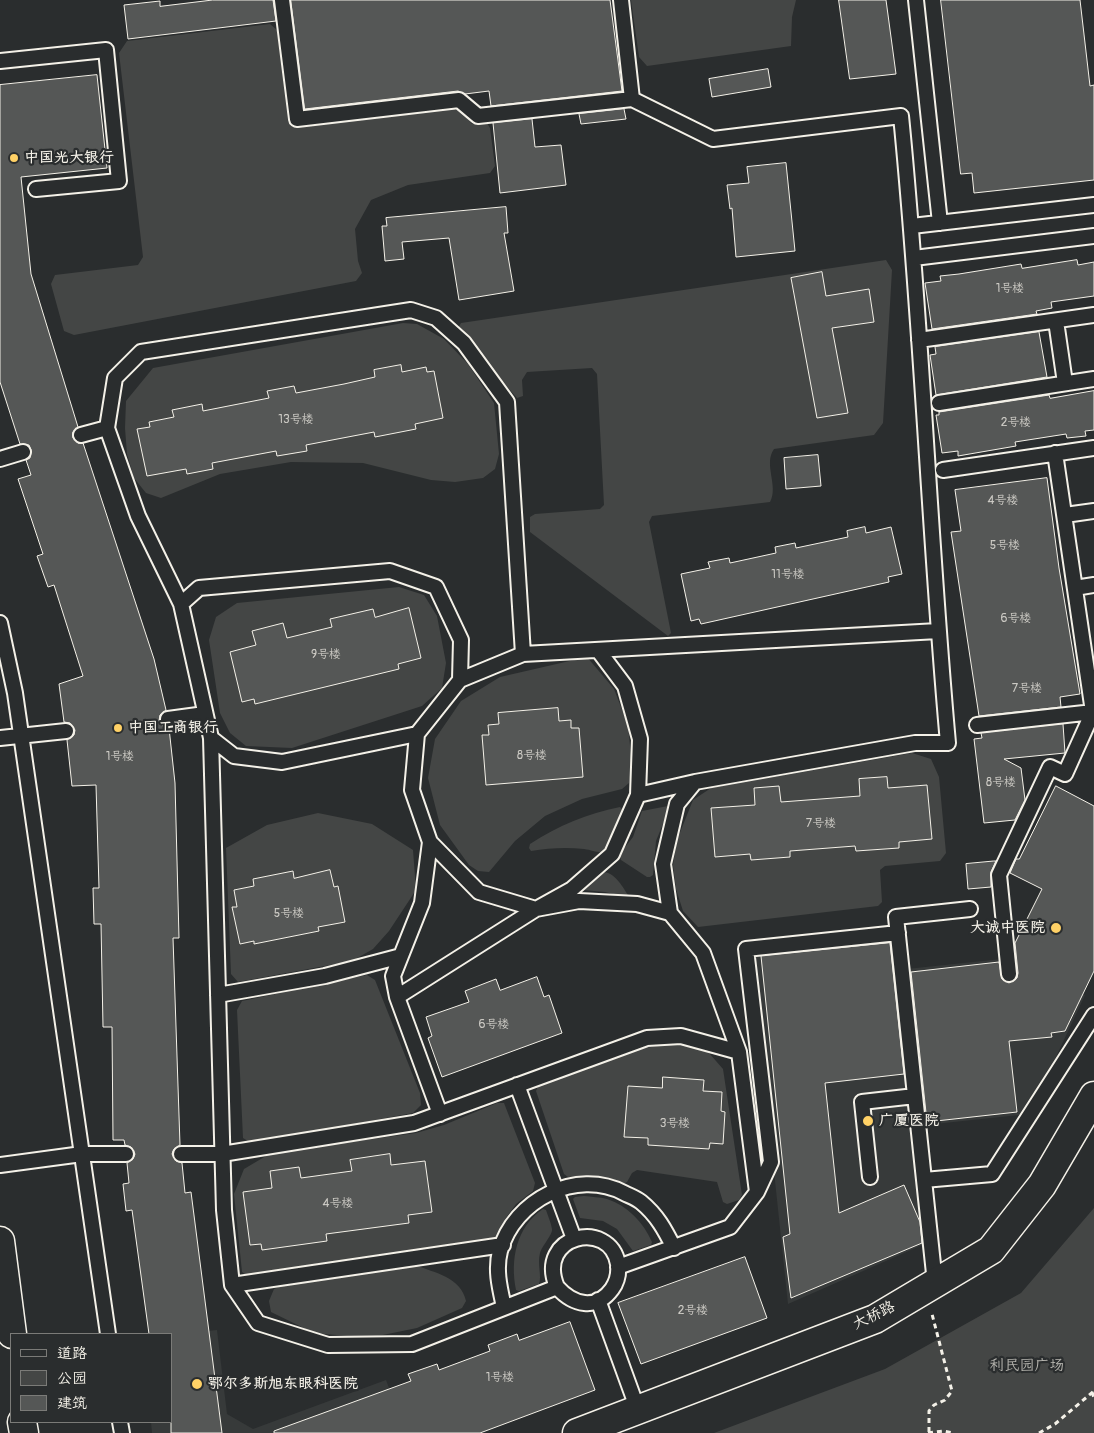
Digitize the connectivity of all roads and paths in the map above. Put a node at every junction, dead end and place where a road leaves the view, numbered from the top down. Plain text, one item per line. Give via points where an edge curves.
1 (282, 0) edge
2 (621, 0) edge
3 (916, 0) edge
4 (0, 61) edge
5 (632, 99) junction
6 (36, 189) dead end
7 (1094, 205) edge
8 (940, 223) junction
9 (912, 226) junction
10 (1094, 236) edge
11 (914, 258) junction
12 (1094, 315) edge
13 (1056, 321) junction
14 (919, 340) junction
15 (1094, 379) edge
16 (1065, 383) junction
17 (939, 403) dead end
18 (107, 428) junction
19 (80, 435) dead end
20 (1094, 448) edge
21 (23, 452) dead end
22 (1055, 454) junction
23 (0, 459) edge
24 (943, 470) dead end
25 (1094, 510) edge
26 (1064, 515) junction
27 (1094, 585) edge
28 (1075, 588) junction
29 (181, 604) junction
30 (0, 623) edge
31 (938, 630) junction
32 (598, 650) junction
33 (522, 654) junction
34 (460, 680) junction
35 (1093, 712) edge
36 (205, 714) junction
37 (168, 719) dead end
38 (977, 725) dead end
39 (66, 731) dead end
40 (417, 734) junction
41 (21, 736) junction
42 (0, 738) edge
43 (211, 738) junction
44 (695, 782) junction
45 (638, 795) junction
46 (430, 842) junction
47 (536, 909) junction
48 (970, 909) dead end
49 (670, 914) junction
50 (898, 933) junction
51 (401, 956) junction
52 (1009, 974) dead end
53 (218, 995) junction
54 (397, 997) junction
55 (1094, 1015) edge
56 (739, 1052) junction
57 (517, 1086) junction
58 (915, 1096) junction
59 (1094, 1096) edge
60 (440, 1114) junction
61 (82, 1154) junction
62 (126, 1154) dead end
63 (181, 1154) dead end
64 (222, 1154) junction
65 (0, 1164) edge
66 (870, 1177) dead end
67 (924, 1180) junction
68 (556, 1190) junction
69 (757, 1192) junction
70 (574, 1239) junction
71 (0, 1241) edge
72 (503, 1245) junction
73 (674, 1248) junction
74 (618, 1267) junction
75 (232, 1285) junction
76 (930, 1286) junction
77 (557, 1287) junction
78 (598, 1300) junction
79 (504, 1307) junction
80 (12, 1333) edge
81 (108, 1333) edge
82 (1093, 1392) edge
83 (1094, 1398) edge
84 (638, 1410) junction
85 (577, 1433) edge
86 (928, 1433) edge
87 (953, 1433) edge
88 (1038, 1433) edge

1 - 5 lane via 297,119 459,100 478,116
2 - 5 lane
3 - 8 lane
4 - 6 lane via 106,50 120,181
5 - 9 lane via 713,139 901,116
7 - 8 lane
8 - 9 lane
9 - 11 lane
10 - 11 lane
11 - 14 lane
12 - 13 lane
13 - 14 lane
13 - 16 lane
14 - 31 lane
15 - 16 lane
16 - 17 lane
18 - 19 lane
18 - 29 lane via 138,516
18 - 33 lane via 115,378 141,352 411,310 436,318 464,343 507,402
20 - 22 lane
21 - 23 lane
22 - 24 lane
22 - 26 lane
25 - 26 lane
26 - 28 lane
27 - 28 lane
28 - 35 lane
29 - 34 lane via 198,588 390,571 436,587 462,640
29 - 36 lane
30 - 41 lane
31 - 32 lane
31 - 44 lane via 948,742 914,742
32 - 33 lane
32 - 45 lane via 626,686 640,739
33 - 34 lane
34 - 40 lane
35 - 38 lane
35 - 52 lane via 1065,774 1050,767 999,875
36 - 37 lane
36 - 43 lane
39 - 41 lane
40 - 43 lane via 282,762 234,756
40 - 46 lane via 412,790
41 - 42 lane
41 - 61 lane
43 - 53 lane
44 - 45 lane
44 - 49 lane via 677,804 663,864
45 - 47 lane via 612,854 572,889
46 - 47 lane via 479,892
46 - 51 lane via 422,903
47 - 49 lane via 579,901 637,904
47 - 54 lane
48 - 50 lane via 896,917
49 - 56 lane via 703,953
50 - 58 lane
50 - 69 lane via 746,949 771,1162
51 - 53 lane via 324,976
51 - 54 lane via 393,976
53 - 64 lane
54 - 60 lane
55 - 67 lane via 992,1174
56 - 57 lane via 681,1036 647,1038
56 - 69 lane
57 - 60 lane
57 - 68 lane
58 - 66 lane via 862,1102
58 - 67 lane
59 - 76 main road, 大桥路 via 1042,1185 991,1250
60 - 64 lane via 414,1123
61 - 62 lane
61 - 65 lane
61 - 81 lane
63 - 64 lane
64 - 75 lane
67 - 76 lane
68 - 70 lane
68 - 72 lane via 531,1204 512,1225
68 - 73 lane via 585,1184 614,1188 640,1201 661,1221
69 - 73 lane via 730,1227
70 - 74 lane via 591,1237 608,1245 614,1252
70 - 77 lane via 562,1247 554,1260 552,1269
71 - 80 main road
72 - 75 lane
72 - 79 lane via 498,1280
73 - 74 lane
74 - 78 lane via 615,1286
75 - 79 lane via 258,1323 328,1346 412,1344
76 - 84 main road, 大桥路 via 875,1319
76 - 86 path via 952,1391 929,1411
77 - 78 lane via 574,1301
77 - 79 lane
78 - 84 lane
82 - 83 path
82 - 88 path via 1055,1424
84 - 85 main road, 大桥路
86 - 87 path

